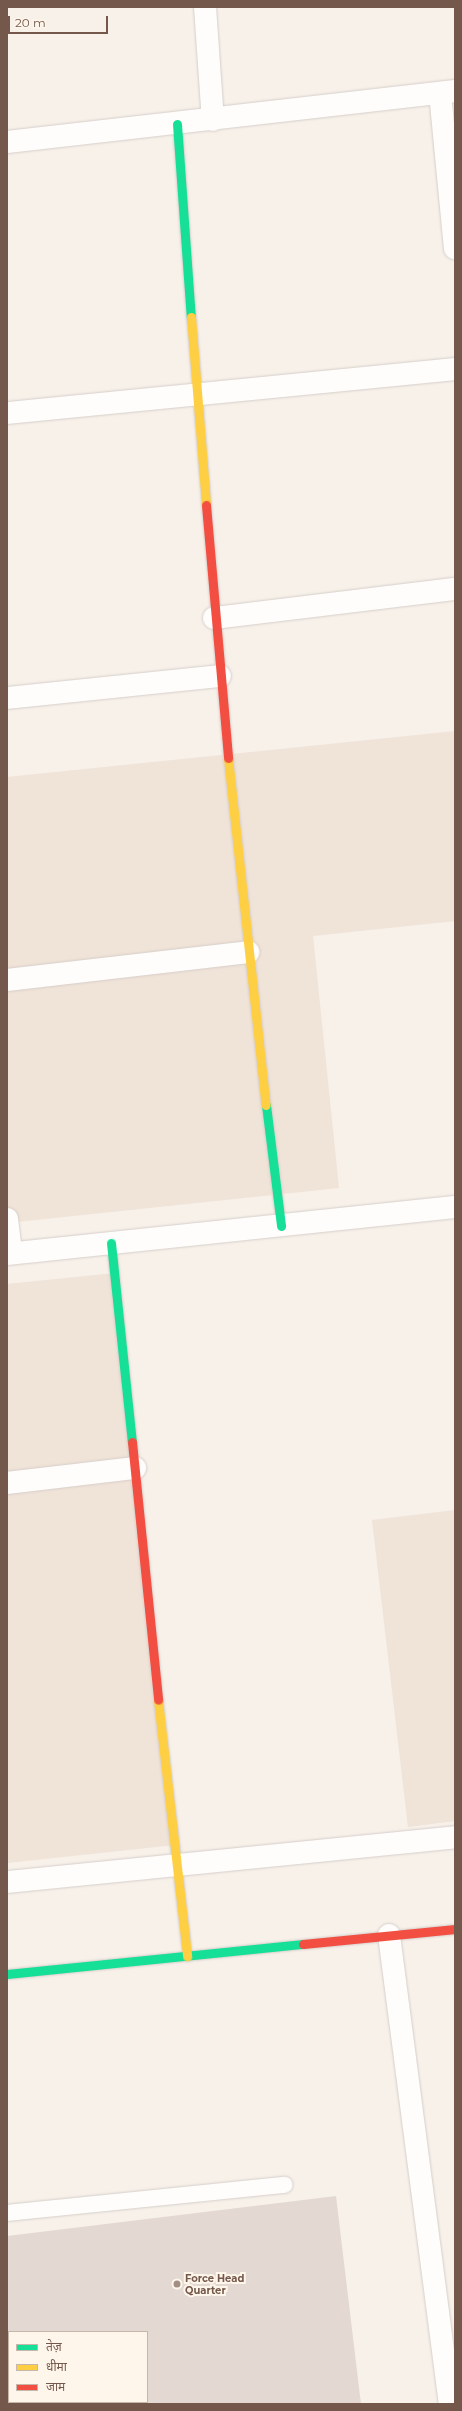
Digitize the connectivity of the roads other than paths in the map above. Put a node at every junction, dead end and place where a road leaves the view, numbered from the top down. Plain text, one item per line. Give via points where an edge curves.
1 (206, 7) edge
2 (447, 92) edge
3 (213, 120) junction
4 (177, 124) junction
5 (7, 142) edge
6 (455, 248) edge
7 (455, 369) edge
8 (199, 393) junction
9 (7, 413) edge
10 (455, 589) edge
11 (214, 618) junction
12 (220, 676) junction
13 (7, 698) edge
14 (248, 952) junction
15 (7, 980) edge
16 (455, 1207) edge
17 (7, 1219) edge
18 (281, 1226) junction
19 (111, 1243) junction
20 (9, 1254) edge
21 (135, 1468) junction
22 (7, 1483) edge
23 (455, 1837) edge
24 (177, 1865) junction
25 (7, 1882) edge
26 (455, 1929) edge
27 (389, 1935) junction
28 (187, 1956) junction
29 (7, 1974) edge
30 (285, 2185) dead end
31 (7, 2213) edge
32 (450, 2404) edge

1 - 3 street
2 - 3 street
2 - 6 street
3 - 4 street
4 - 5 street
4 - 8 street
7 - 8 street
8 - 9 street
8 - 11 street
10 - 11 street
11 - 12 street
12 - 13 street
12 - 14 street
14 - 15 street
14 - 18 street
16 - 18 street
17 - 20 street
18 - 19 street
19 - 20 street
19 - 21 street
21 - 22 street
21 - 24 street
23 - 24 street
24 - 25 street
24 - 28 street
26 - 27 street
27 - 28 street
27 - 32 street
28 - 29 street
30 - 31 lane

